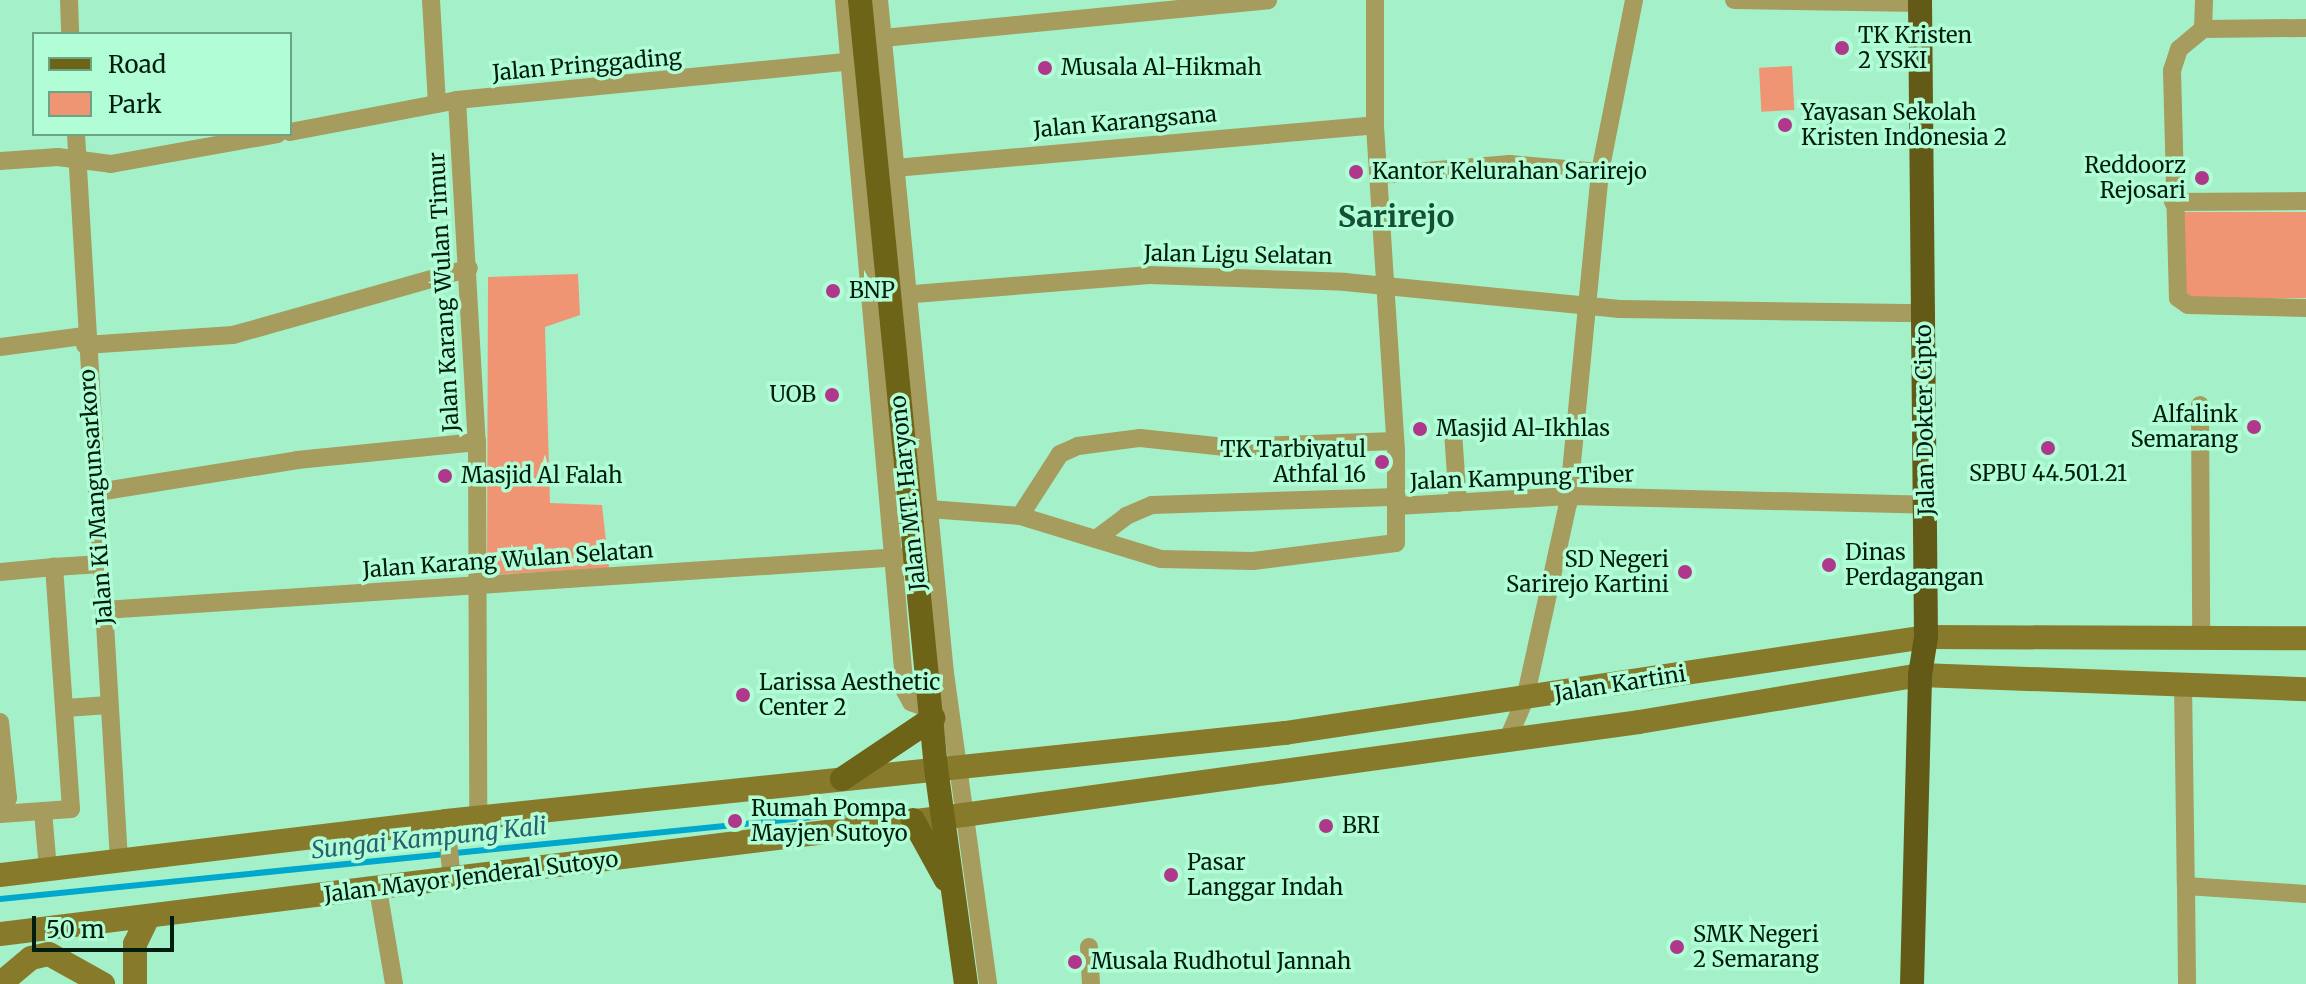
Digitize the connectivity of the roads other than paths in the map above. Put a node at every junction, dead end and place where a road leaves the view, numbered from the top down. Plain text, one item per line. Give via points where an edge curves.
1 (69, 0) edge
2 (431, 0) edge
3 (844, 0) edge
4 (860, 0) edge
5 (879, 0) edge
6 (1268, 0) edge
7 (1375, 0) edge
8 (1634, 0) edge
9 (1734, 0) edge
10 (2204, 0) edge
11 (1920, 1) edge
12 (2306, 28) edge
13 (2203, 29) junction
14 (70, 32) edge
15 (866, 49) junction
16 (457, 100) junction
17 (437, 104) junction
18 (864, 111) junction
19 (1375, 125) junction
20 (292, 132) edge
21 (76, 136) edge
22 (266, 136) edge
23 (0, 161) edge
24 (77, 162) junction
25 (887, 169) junction
26 (1600, 172) junction
27 (1379, 175) junction
28 (2306, 201) edge
29 (2173, 202) junction
30 (469, 268) junction
31 (1387, 286) junction
32 (898, 296) junction
33 (1595, 306) junction
34 (2306, 308) edge
35 (1923, 313) junction
36 (78, 340) junction
37 (0, 347) edge
38 (2200, 405) dead end
39 (1453, 432) dead end
40 (1395, 441) junction
41 (477, 442) junction
42 (98, 492) junction
43 (1569, 496) junction
44 (1397, 501) junction
45 (1458, 503) junction
46 (1927, 505) junction
47 (920, 509) junction
48 (1020, 516) junction
49 (1096, 539) junction
50 (904, 557) junction
51 (101, 564) junction
52 (54, 567) junction
53 (0, 572) edge
54 (476, 588) junction
55 (104, 610) junction
56 (2201, 634) junction
57 (1926, 637) junction
58 (2306, 638) edge
59 (1920, 675) junction
60 (2183, 683) junction
61 (2306, 689) edge
62 (1525, 699) junction
63 (109, 705) junction
64 (65, 708) junction
65 (933, 714) junction
66 (0, 722) edge
67 (1507, 741) junction
68 (947, 768) junction
69 (842, 779) junction
70 (43, 811) junction
71 (0, 814) edge
72 (953, 816) junction
73 (478, 818) junction
74 (913, 820) junction
75 (447, 831) junction
76 (119, 860) junction
77 (48, 869) junction
78 (451, 870) junction
79 (0, 875) edge
80 (2186, 886) junction
81 (378, 889) junction
82 (2306, 894) edge
83 (955, 896) junction
84 (148, 917) junction
85 (0, 934) edge
86 (1089, 947) dead end
87 (976, 976) edge
88 (0, 984) edge
89 (103, 984) edge
90 (135, 984) edge
91 (394, 984) edge
92 (1091, 984) edge
93 (1912, 984) edge
94 (2187, 984) edge

1 - 14 street
2 - 17 street
3 - 15 street
4 - 15 main road, Jalan MT. Haryono
5 - 15 street
6 - 15 street, Jalan Pringgading
7 - 19 street
8 - 26 street
9 - 11 street
10 - 13 street
11 - 35 highway, Jalan Dokter Cipto
12 - 13 street
13 - 29 street via 2179,49 2172,71
15 - 16 street, Jalan Pringgading
15 - 18 main road, Jalan MT. Haryono
15 - 25 street
16 - 17 street, Jalan Pringgading
16 - 30 street, Jalan Karang Wulan Timur
17 - 20 street, Jalan Pringgading
18 - 25 main road, Jalan MT. Haryono
18 - 50 street
19 - 25 street, Jalan Karangsana
19 - 27 street
21 - 24 street, Jalan Ki Mangunsarkoro
22 - 24 street via 126,162
23 - 24 street via 58,157
24 - 36 street, Jalan Ki Mangunsarkoro
25 - 32 main road, Jalan MT. Haryono
26 - 27 street via 1510,164
26 - 33 street
27 - 31 street
28 - 29 street
29 - 34 street via 2182,302
30 - 36 street via 220,338
30 - 41 street, Jalan Karang Wulan Timur
31 - 32 street, Jalan Ligu Selatan via 1149,275
31 - 33 street, Jalan Ligu Selatan
31 - 40 street
32 - 47 main road, Jalan MT. Haryono
33 - 35 street, Jalan Ligu Selatan
33 - 43 street
35 - 46 highway, Jalan Dokter Cipto
36 - 37 street
36 - 42 street, Jalan Ki Mangunsarkoro
38 - 56 street
39 - 45 street
40 - 44 street
40 - 48 street, Jalan Kampung Tiber via 1226,447 1140,438 1078,446 1060,454
41 - 42 street via 297,460
41 - 54 street, Jalan Karang Wulan Timur
42 - 51 street, Jalan Ki Mangunsarkoro
43 - 45 street, Jalan Kampung Tiber
43 - 46 street, Jalan Kampung Tiber
43 - 62 street
44 - 45 street, Jalan Kampung Tiber
44 - 49 street via 1152,505 1126,516
44 - 49 street, Jalan Kampung Tiber via 1393,545 1253,561 1161,559
46 - 57 highway, Jalan Dokter Cipto
47 - 48 street, Jalan Kampung Tiber
47 - 50 main road, Jalan MT. Haryono
47 - 68 street
48 - 49 street, Jalan Kampung Tiber
50 - 54 street, Jalan Karang Wulan Selatan
50 - 65 main road, Jalan MT. Haryono
51 - 52 street
51 - 55 street, Jalan Ki Mangunsarkoro
52 - 53 street
52 - 64 street
54 - 55 street, Jalan Karang Wulan Selatan
54 - 73 street, Jalan Karang Wulan Timur
55 - 63 street, Jalan Ki Mangunsarkoro
56 - 57 main road, Jalan Kartini
56 - 58 main road, Jalan Kartini
57 - 59 highway, Jalan Dokter Cipto
57 - 62 main road, Jalan Kartini
59 - 60 main road, Jalan Kartini
59 - 67 main road, Jalan Kartini
59 - 93 highway, Jalan Dokter Cipto
60 - 61 main road, Jalan Kartini
60 - 80 street
62 - 67 street
62 - 68 main road, Jalan Kartini via 1285,733
63 - 64 street
63 - 76 street, Jalan Ki Mangunsarkoro
64 - 70 street via 72,805
65 - 68 main road, Jalan MT. Haryono
65 - 69 main road
66 - 71 street via 8,798
67 - 72 main road, Jalan Kartini
68 - 69 main road, Jalan Kartini
68 - 72 main road, Jalan MT. Haryono
69 - 73 main road, Jalan Kartini
70 - 71 street
70 - 77 street
72 - 74 main road, Jalan Mayor Jenderal Sutoyo
72 - 83 main road, Jalan MT. Haryono
72 - 87 street via 976,868
73 - 75 main road, Jalan Kartini
74 - 78 main road, Jalan Mayor Jenderal Sutoyo
74 - 83 main road
75 - 76 main road, Jalan Kartini
75 - 78 street
76 - 77 main road, Jalan Kartini
77 - 79 main road, Jalan Kartini
78 - 81 main road, Jalan Mayor Jenderal Sutoyo
80 - 82 street
80 - 94 street
81 - 84 main road, Jalan Mayor Jenderal Sutoyo
81 - 91 street
83 - 87 main road, Jalan MT. Haryono
84 - 85 main road, Jalan Mayor Jenderal Sutoyo
84 - 90 main road via 135,944
86 - 92 street
88 - 89 main road via 31,958 49,954

